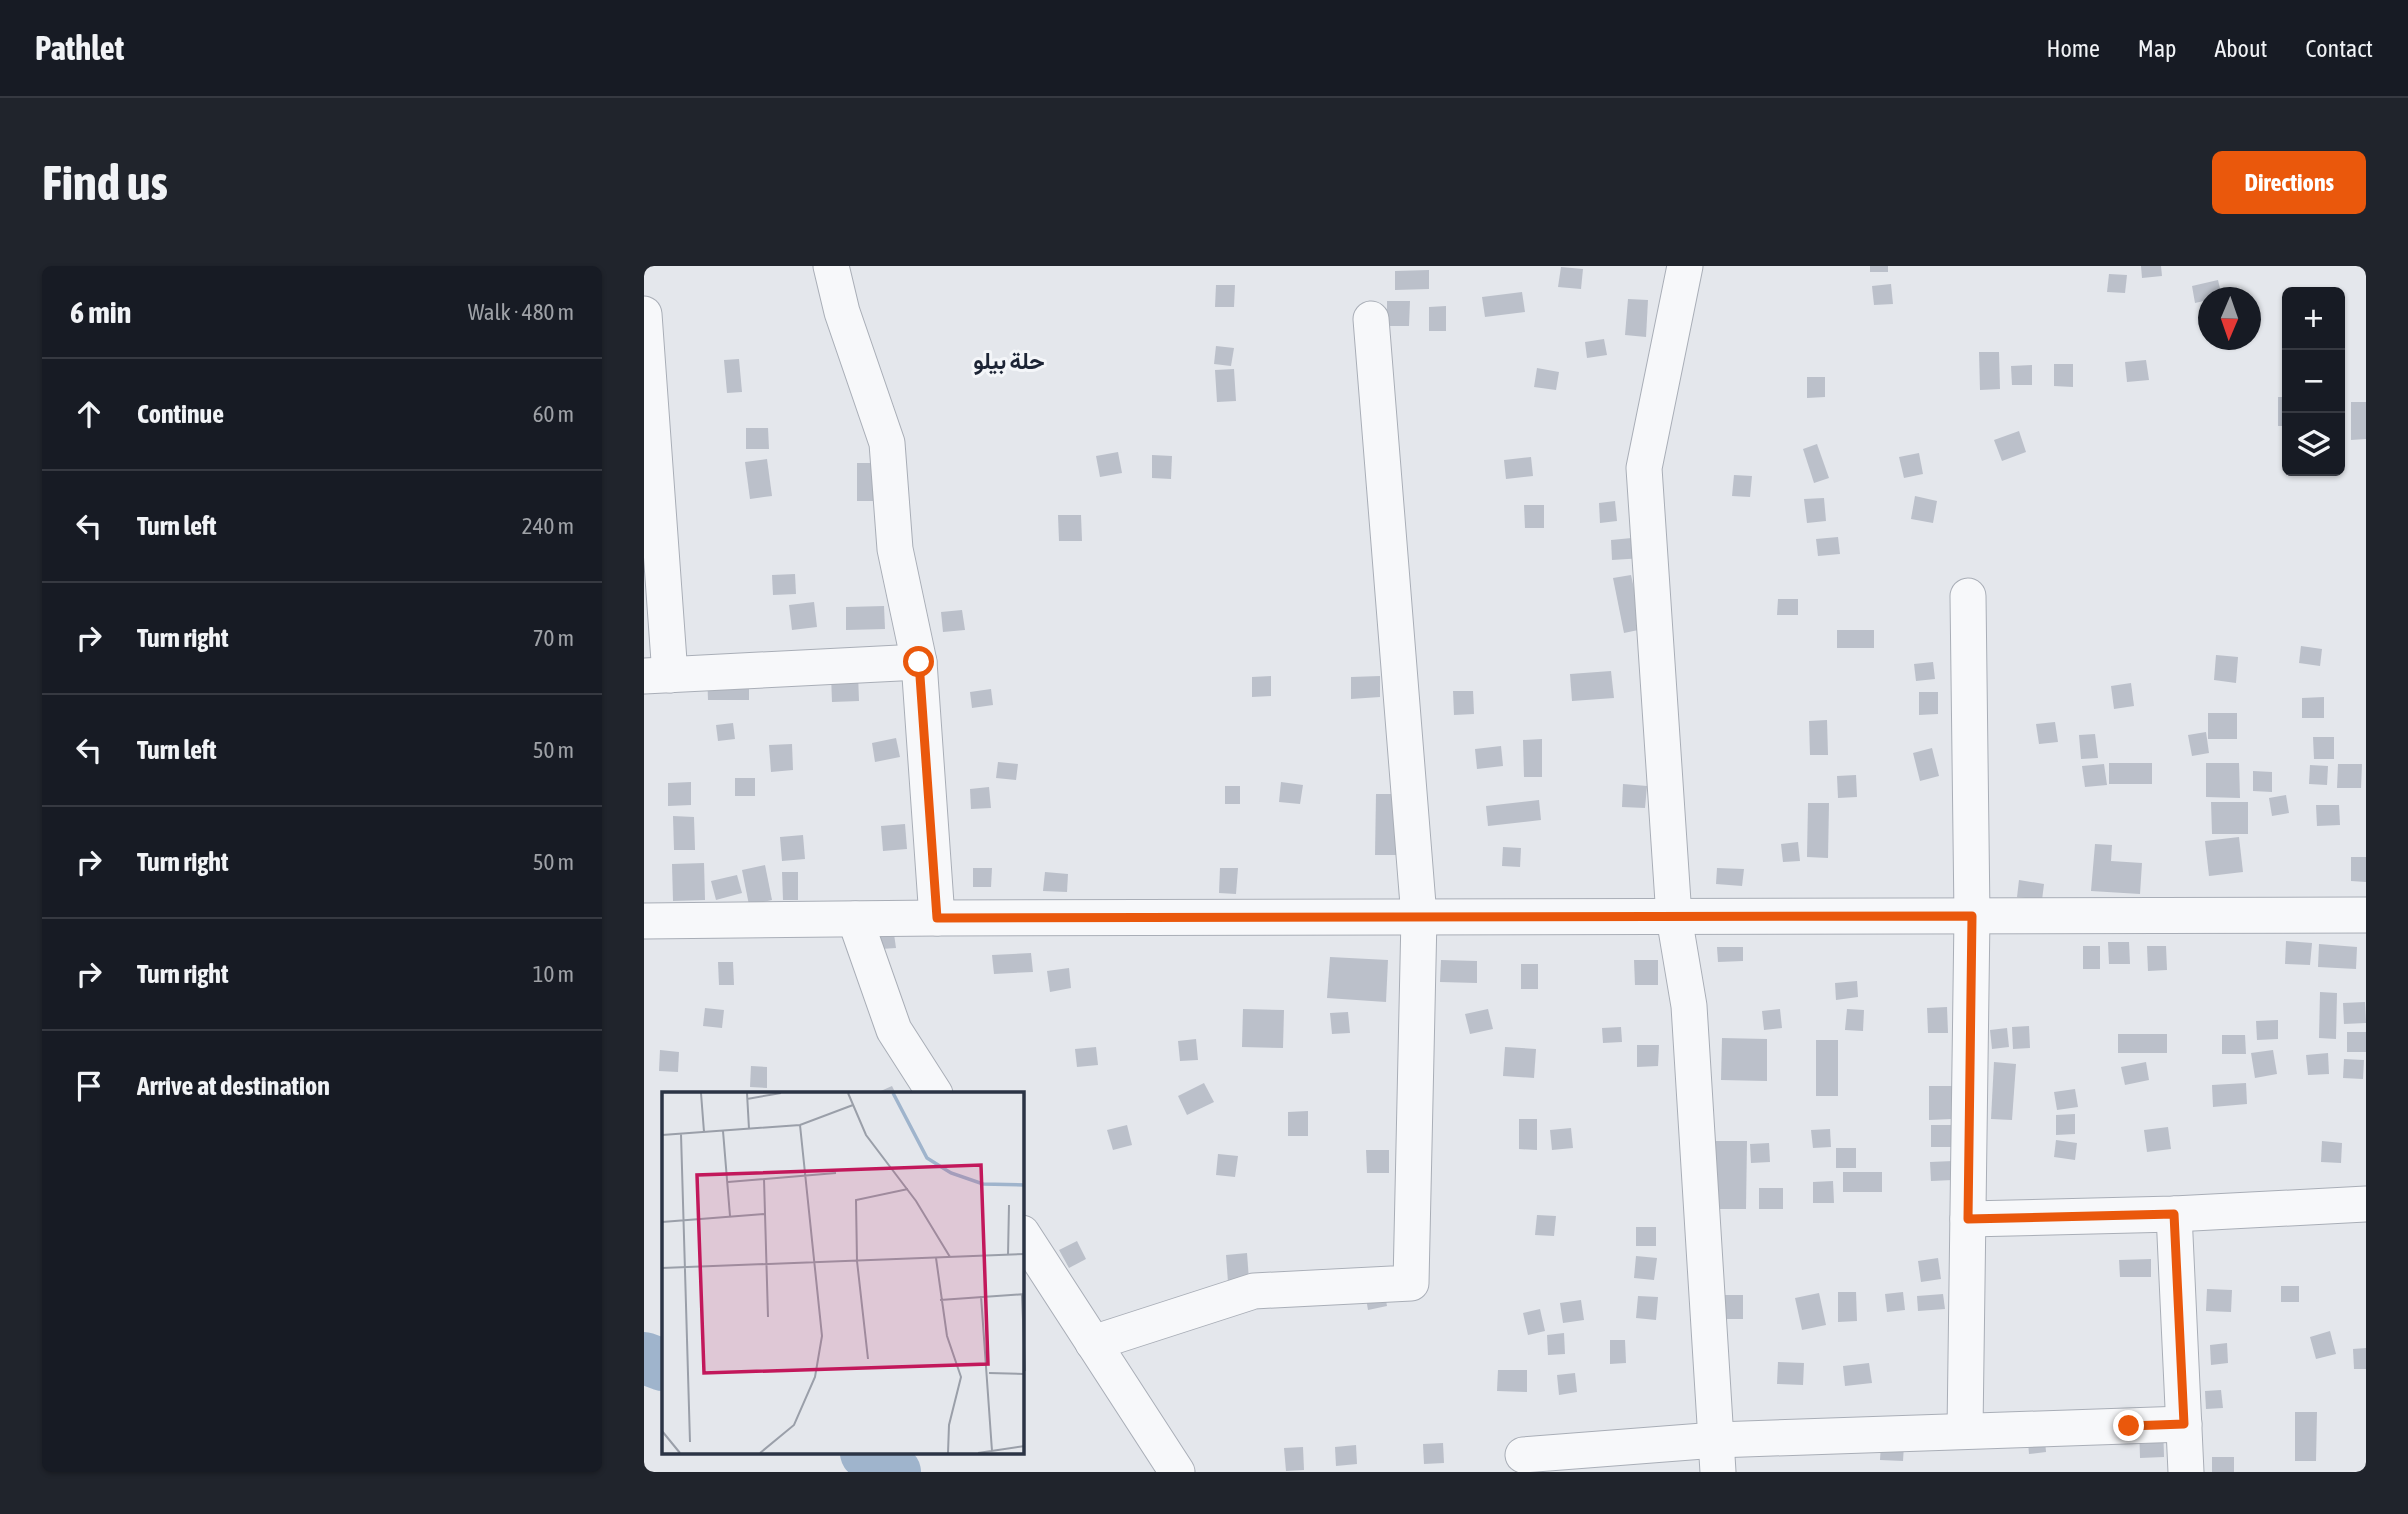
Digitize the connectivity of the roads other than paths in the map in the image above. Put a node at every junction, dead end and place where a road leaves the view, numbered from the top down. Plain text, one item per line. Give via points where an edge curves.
1 (831, 266) edge
2 (1685, 266) edge
3 (644, 314) edge
4 (1371, 319) dead end
5 (1968, 596) dead end
6 (919, 662) junction
7 (657, 676) edge
8 (2366, 915) edge
9 (1674, 916) junction
10 (1972, 916) junction
11 (1419, 917) junction
12 (937, 918) junction
13 (855, 919) junction
14 (644, 921) edge
15 (934, 1092) edge
16 (2366, 1203) edge
17 (2174, 1214) junction
18 (1968, 1219) junction
19 (1024, 1236) edge
20 (1093, 1343) junction
21 (2184, 1424) junction
22 (1965, 1431) junction
23 (1523, 1455) dead end
24 (1717, 1456) edge
25 (1177, 1472) edge
26 (2186, 1472) edge

1 - 6 street via 887,443 895,549
2 - 9 street via 1644,468
3 - 7 street
4 - 11 street
5 - 10 street
6 - 7 street
6 - 12 street
8 - 10 street
9 - 10 street
9 - 11 street
9 - 24 street via 1689,1006
10 - 18 street
11 - 12 street
11 - 20 street via 1411,1283 1254,1292
12 - 13 street
13 - 14 street
13 - 15 street via 894,1030
16 - 17 street
17 - 18 street
17 - 21 street
18 - 22 street
19 - 20 street
20 - 25 street
21 - 22 street
21 - 26 street
22 - 24 street
23 - 24 street

